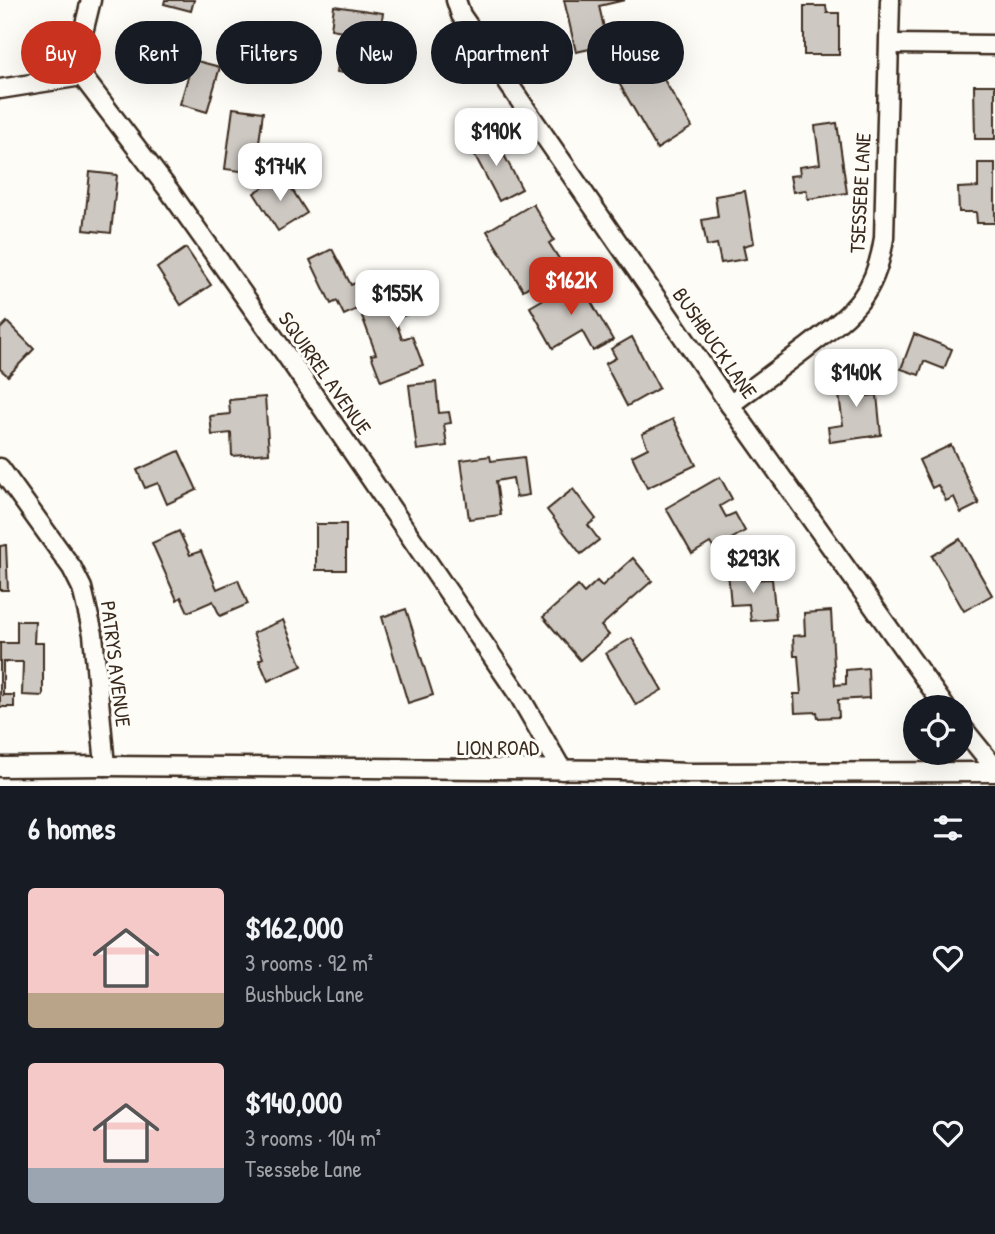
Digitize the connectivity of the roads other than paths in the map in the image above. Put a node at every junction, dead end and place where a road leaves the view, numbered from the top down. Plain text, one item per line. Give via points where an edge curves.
1 (91, 0) edge
2 (456, 0) edge
3 (890, 0) edge
4 (86, 21) edge
5 (890, 44) junction
6 (995, 45) edge
7 (32, 84) edge
8 (88, 84) edge
9 (0, 89) edge
10 (730, 405) junction
11 (0, 468) edge
12 (936, 695) edge
13 (973, 742) edge
14 (105, 766) junction
15 (0, 768) edge
16 (562, 770) junction
17 (995, 770) edge
18 (290, 777) edge
19 (687, 780) edge

1 - 4 street
2 - 10 street, BUSHBUCK LANE via 466,22
3 - 5 street, TSESSEBE LANE
5 - 6 street
5 - 10 street, TSESSEBE LANE via 884,238 875,276 862,299 837,326
7 - 9 street
8 - 16 street, SQUIRREL AVENUE via 172,192 289,359 520,697
10 - 12 street, BUSHBUCK LANE
11 - 14 street, PATRYS AVENUE via 82,588 93,634
13 - 17 street
14 - 15 street, LION ROAD
14 - 18 street, LION ROAD
16 - 18 street, LION ROAD
16 - 19 street, LION ROAD
17 - 19 street, LION ROAD

